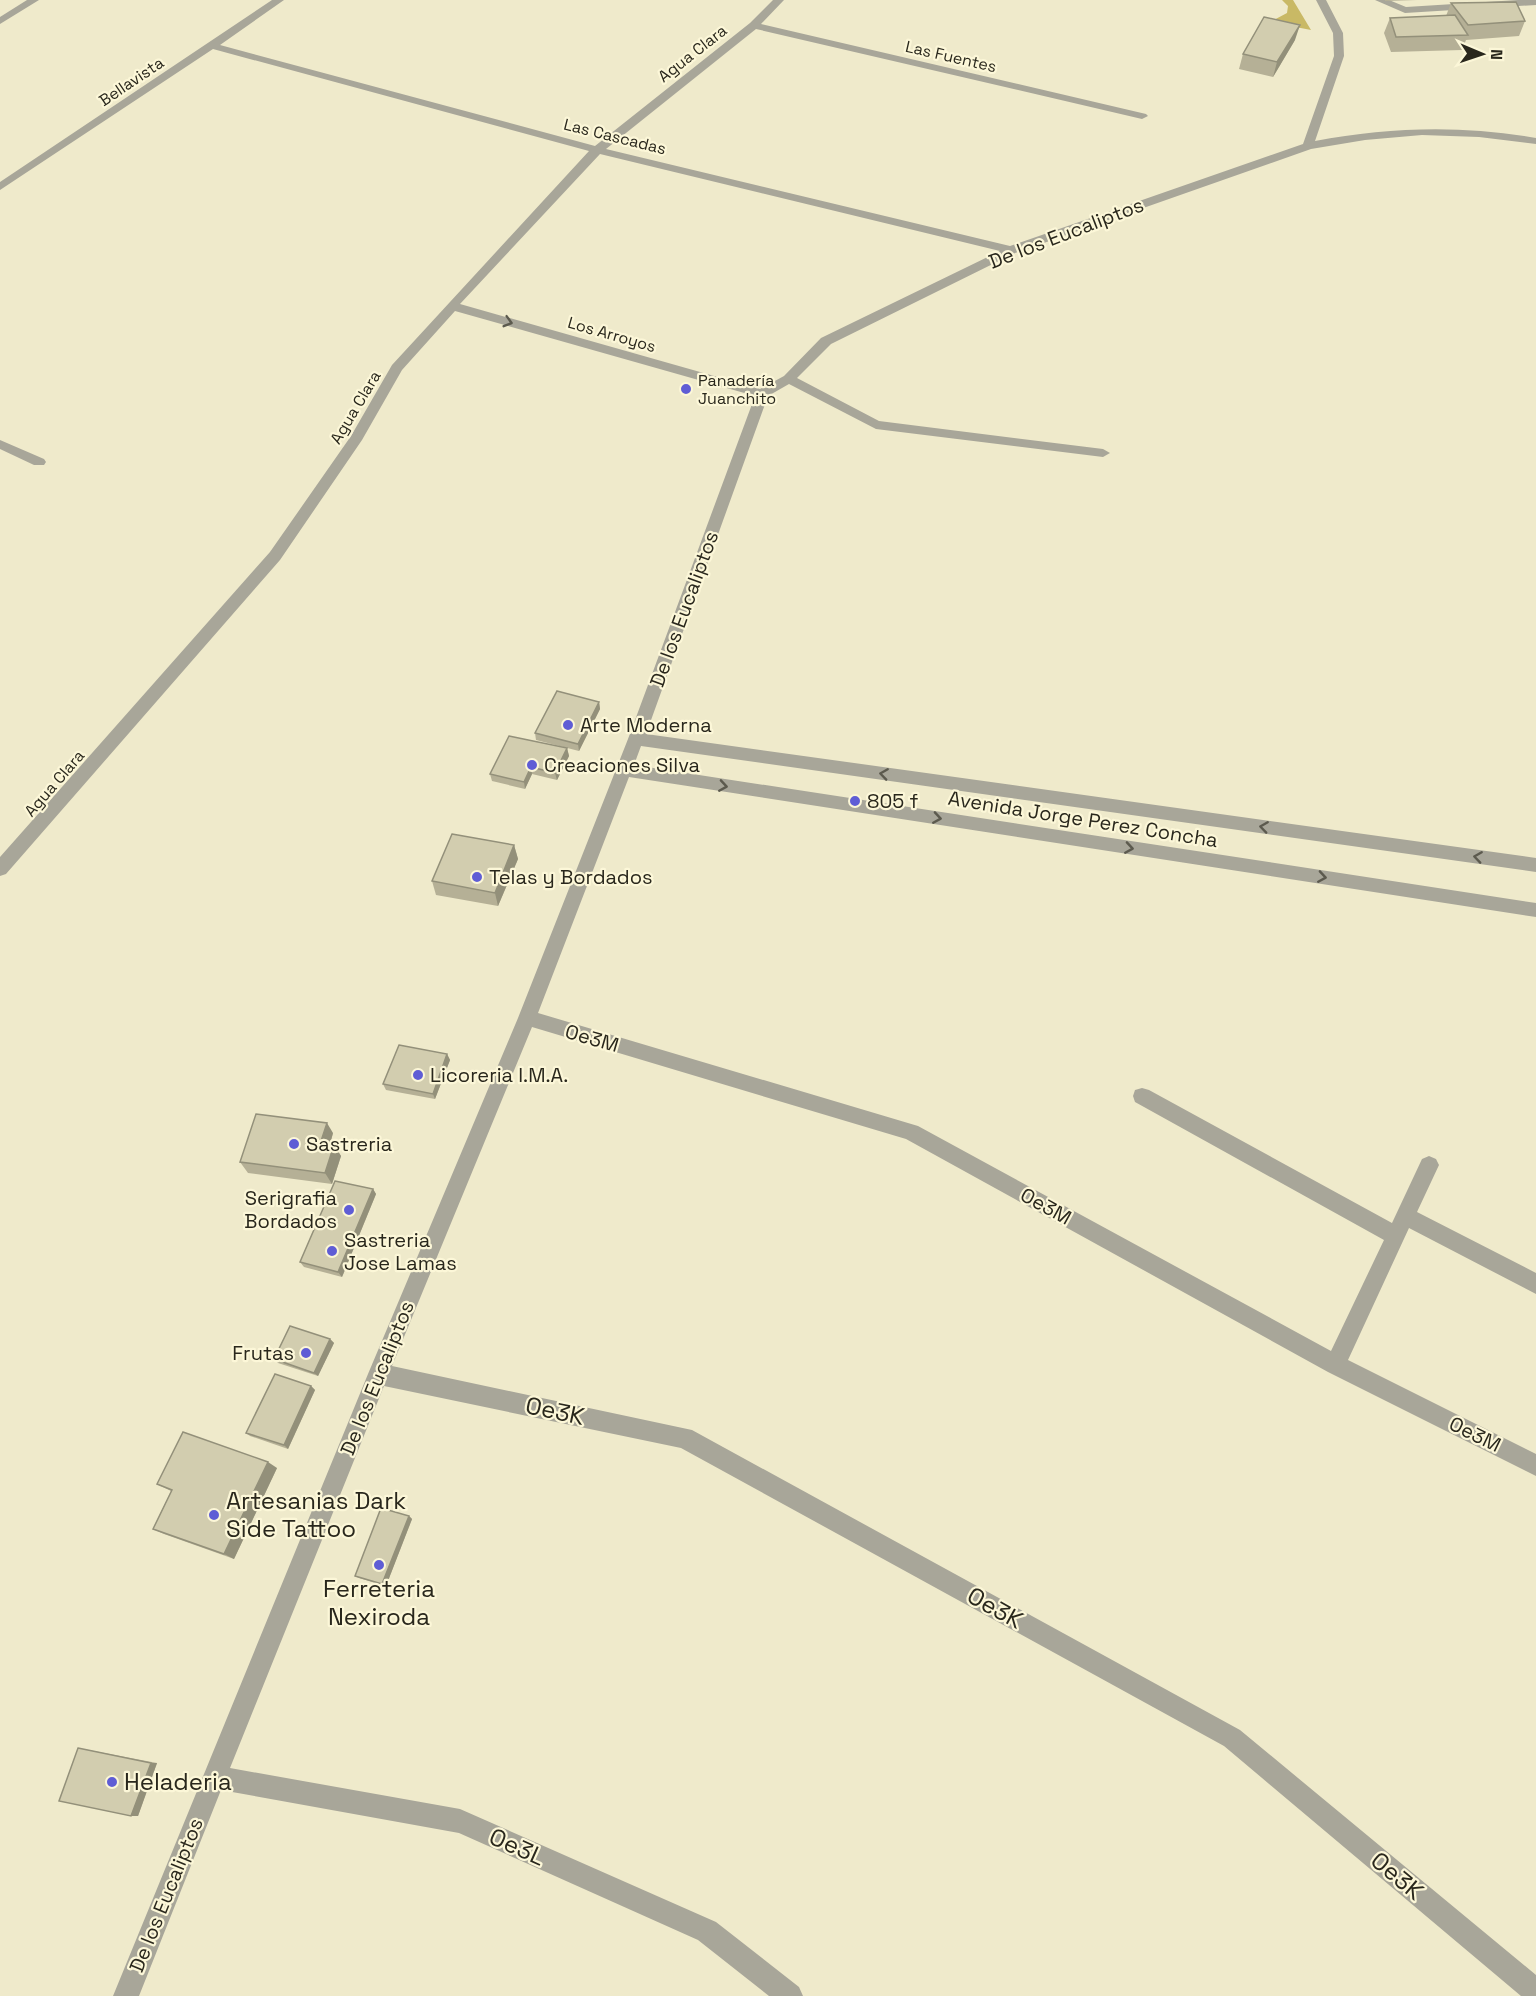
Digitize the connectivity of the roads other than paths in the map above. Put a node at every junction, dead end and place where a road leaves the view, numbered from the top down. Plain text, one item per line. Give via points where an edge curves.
1 (34, 0) edge
2 (279, 0) edge
3 (778, 0) edge
4 (1321, 0) edge
5 (1380, 0) edge
6 (1535, 2) edge
7 (0, 21) edge
8 (754, 25) junction
9 (213, 46) junction
10 (1142, 116) dead end
11 (1536, 141) edge
12 (1308, 146) junction
13 (597, 150) junction
14 (0, 187) edge
15 (1011, 250) junction
16 (452, 306) junction
17 (789, 379) junction
18 (762, 394) junction
19 (0, 444) edge
20 (1103, 453) dead end
21 (39, 462) dead end
22 (636, 739) junction
23 (624, 770) junction
24 (1536, 865) edge
25 (0, 869) edge
26 (1536, 910) edge
27 (527, 1018) junction
28 (1142, 1096) dead end
29 (1429, 1165) dead end
30 (1406, 1216) junction
31 (1396, 1236) junction
32 (1536, 1284) edge
33 (1335, 1365) junction
34 (378, 1374) junction
35 (1536, 1465) edge
36 (214, 1777) junction
37 (1536, 1992) edge
38 (126, 1996) edge
39 (790, 1996) edge

1 - 7 street
2 - 9 street, Bellavista
3 - 8 street, Agua Clara
4 - 12 street via 1338,33 1339,56
5 - 6 street via 1406,10
8 - 10 street, Las Fuentes
8 - 13 street, Agua Clara
9 - 13 street, Las Cascadas
9 - 14 street, Bellavista
11 - 12 street, De los Eucaliptos via 1504,134 1410,133 1353,137
12 - 15 street, De los Eucaliptos
13 - 15 street, Las Cascadas
13 - 16 street, Agua Clara
15 - 17 street, De los Eucaliptos via 826,341
16 -> 18 street, Los Arroyos
16 - 25 street, Agua Clara via 397,368 357,437 275,556
17 - 18 street, De los Eucaliptos
17 - 20 street via 876,425
18 - 22 street, De los Eucaliptos
19 - 21 street
22 - 23 street, De los Eucaliptos
24 -> 22 street, Avenida Jorge Perez Concha
23 -> 26 street, Avenida Jorge Perez Concha
23 - 27 street, De los Eucaliptos
27 - 33 street, Oe3M via 911,1132
27 - 34 street, De los Eucaliptos
28 - 31 street
29 - 30 street
30 - 31 street
30 - 32 street
31 - 33 street
33 - 35 street, Oe3M
34 - 36 street, De los Eucaliptos
34 - 37 street, Oe3K via 684,1438 1232,1738
36 - 38 street, De los Eucaliptos
36 - 39 street, Oe3L via 460,1821 707,1931

